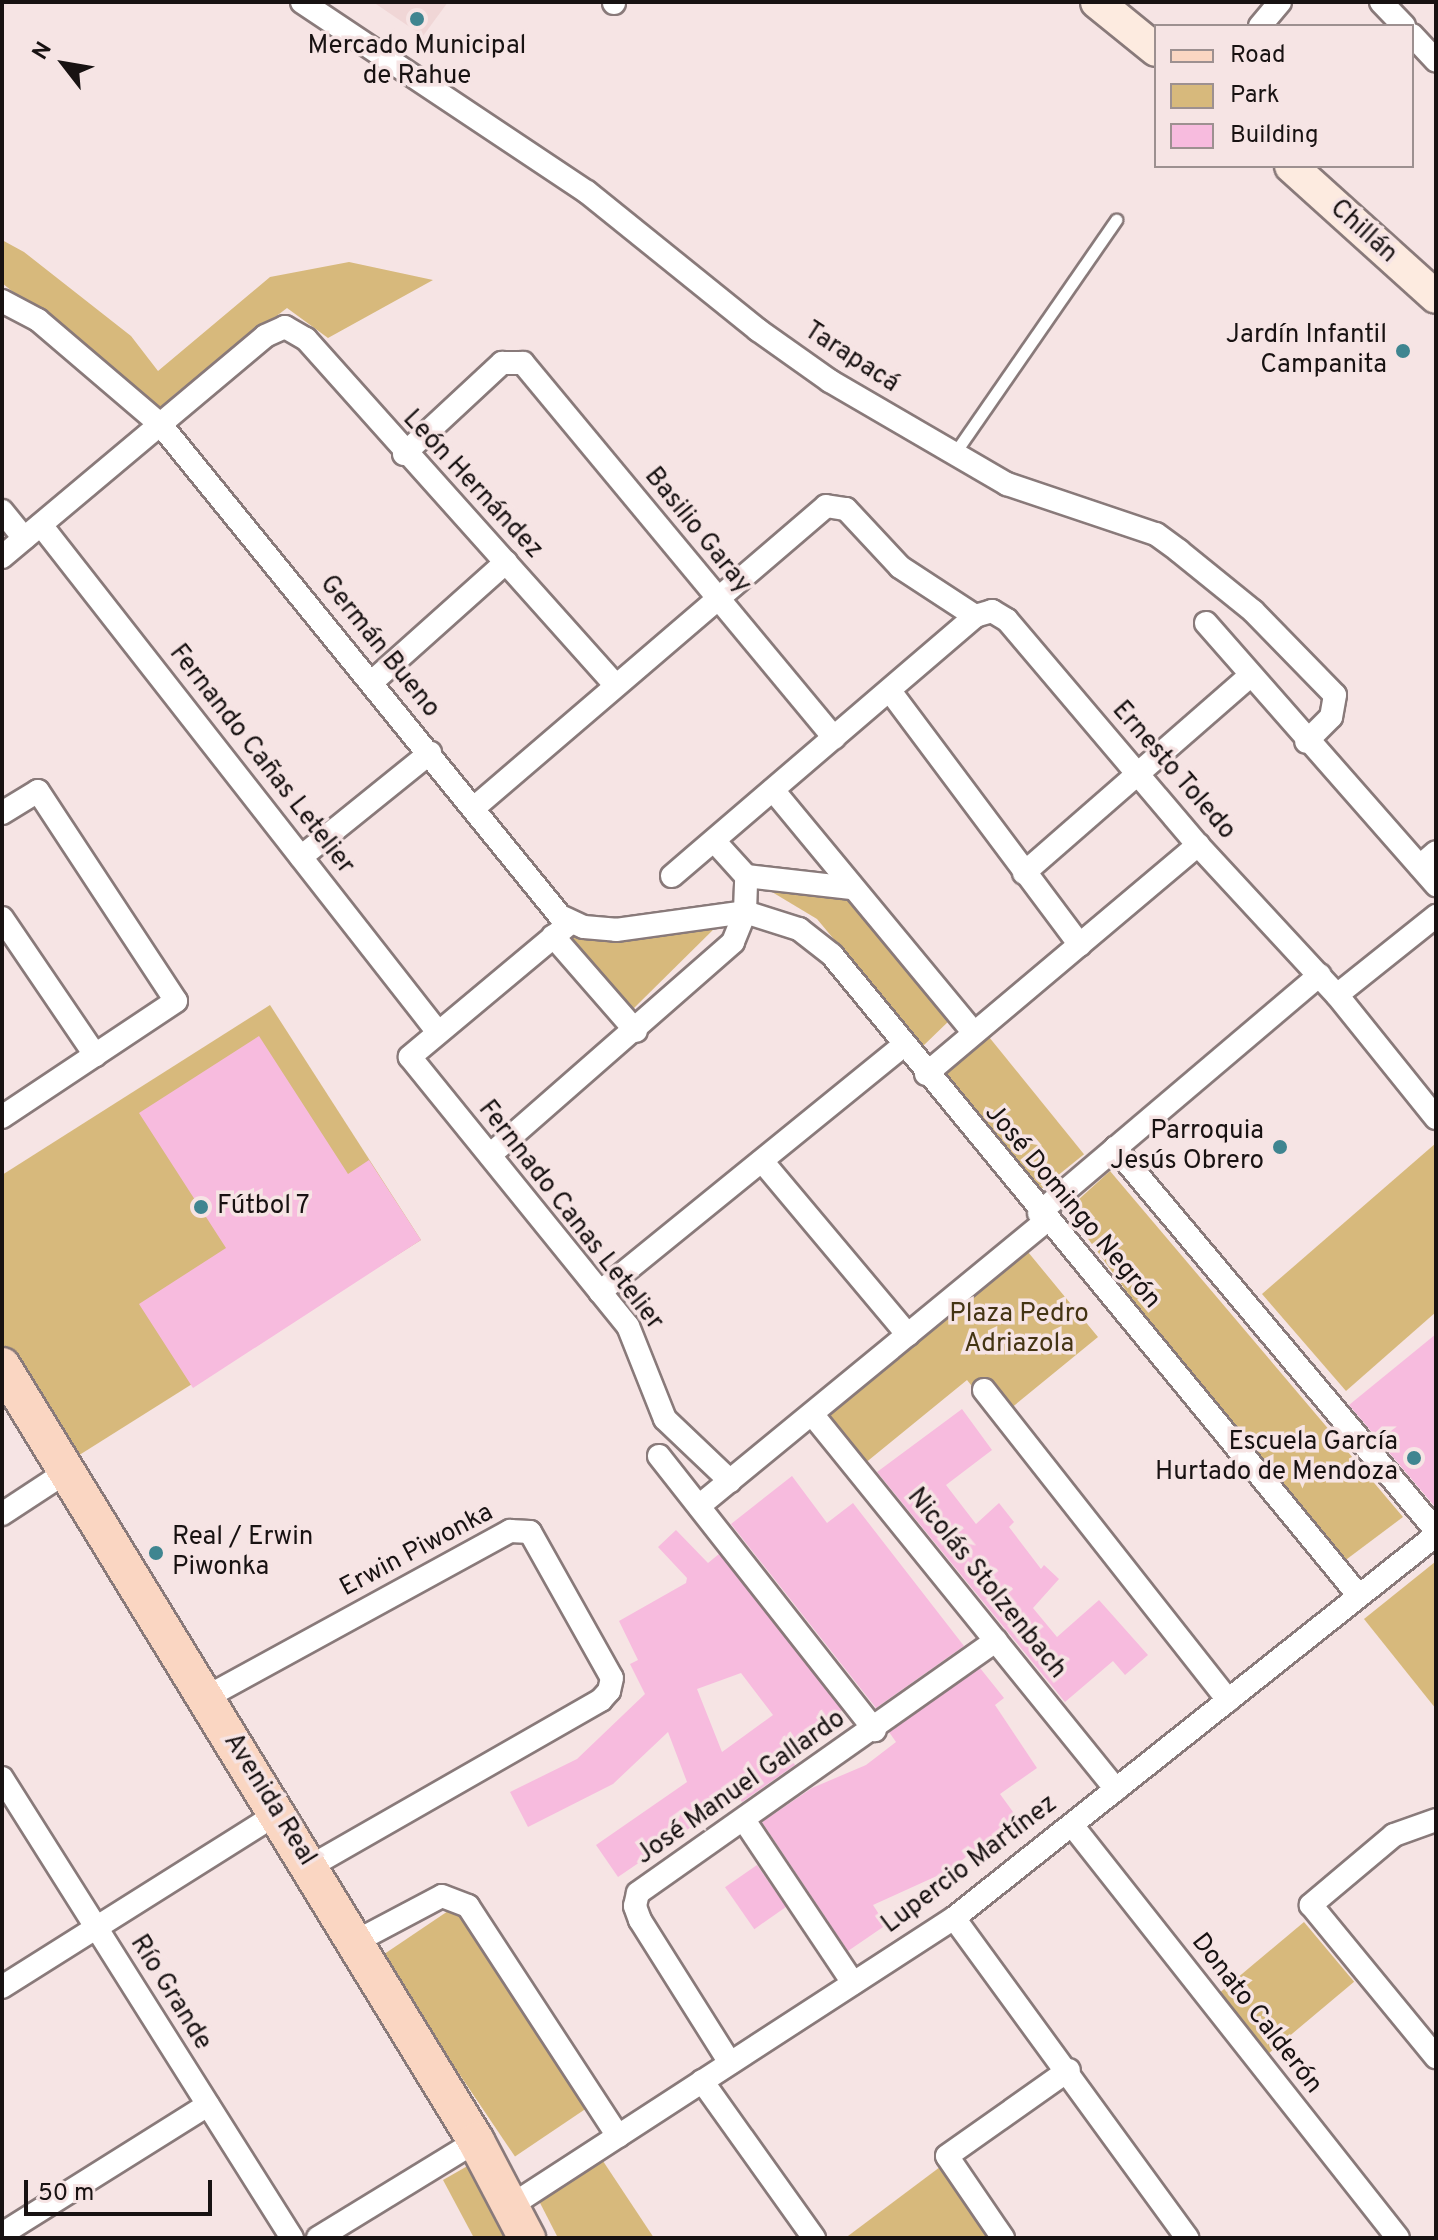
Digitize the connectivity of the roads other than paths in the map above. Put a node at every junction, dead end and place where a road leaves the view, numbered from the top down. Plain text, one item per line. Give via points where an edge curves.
1 (302, 2) edge
2 (1097, 2) edge
3 (1280, 2) edge
4 (1381, 2) edge
5 (1262, 24) edge
6 (1402, 24) edge
7 (1414, 37) edge
8 (1154, 48) edge
9 (1436, 61) edge
10 (1293, 168) edge
11 (1116, 220) dead end
12 (1436, 297) edge
13 (2, 301) edge
14 (161, 425) junction
15 (404, 454) junction
16 (954, 454) junction
17 (2, 511) edge
18 (32, 531) junction
19 (2, 557) edge
20 (506, 562) junction
21 (717, 601) junction
22 (975, 616) junction
23 (1206, 623) dead end
24 (1249, 677) junction
25 (372, 682) junction
26 (615, 685) junction
27 (890, 691) junction
28 (834, 738) junction
29 (1306, 742) junction
30 (430, 753) junction
31 (1139, 775) junction
32 (773, 790) junction
33 (475, 807) junction
34 (2, 813) edge
35 (716, 843) junction
36 (1198, 845) junction
37 (301, 857) junction
38 (1428, 859) edge
39 (1024, 873) junction
40 (672, 876) dead end
41 (746, 876) junction
42 (1436, 885) edge
43 (851, 888) junction
44 (745, 912) junction
45 (1436, 916) edge
46 (2, 918) edge
47 (561, 929) junction
48 (1080, 945) junction
49 (1320, 975) junction
50 (1337, 995) junction
51 (437, 1031) junction
52 (636, 1031) junction
53 (974, 1033) junction
54 (904, 1045) junction
55 (95, 1055) junction
56 (926, 1074) junction
57 (2, 1117) edge
58 (1436, 1118) edge
59 (1115, 1148) junction
60 (490, 1155) junction
61 (762, 1161) junction
62 (1043, 1217) junction
63 (600, 1292) junction
64 (908, 1335) junction
65 (2, 1366) edge
66 (984, 1390) dead end
67 (812, 1414) junction
68 (659, 1456) dead end
69 (66, 1472) junction
70 (730, 1481) junction
71 (699, 1506) junction
72 (2, 1514) edge
73 (1436, 1533) edge
74 (1359, 1596) junction
75 (996, 1640) junction
76 (205, 1698) junction
77 (1228, 1700) junction
78 (875, 1730) junction
79 (2, 1778) edge
80 (1116, 1789) junction
81 (277, 1814) junction
82 (744, 1820) junction
83 (1072, 1825) junction
84 (1433, 1829) edge
85 (311, 1866) junction
86 (954, 1918) junction
87 (96, 1928) junction
88 (355, 1942) junction
89 (853, 1983) junction
90 (2, 1987) edge
91 (1436, 2057) edge
92 (730, 2063) junction
93 (1069, 2070) junction
94 (702, 2081) junction
95 (208, 2105) junction
96 (618, 2136) junction
97 (476, 2141) junction
98 (512, 2205) junction
99 (2, 2234) edge
100 (292, 2238) edge
101 (318, 2238) edge
102 (527, 2238) edge
103 (814, 2238) edge
104 (1003, 2238) edge
105 (1187, 2238) edge
106 (1398, 2238) edge

1 - 16 street, Tarapacá via 587,192 830,381
2 - 8 street
3 - 5 street
4 - 6 street
7 - 9 street
10 - 12 street, Chillán
11 - 16 lane
13 - 14 street, Germán Bueno via 38,320
14 - 15 street, León Hernández via 265,336 285,327 306,339
14 - 18 street
14 - 25 street, Germán Bueno
15 - 20 street, León Hernández
15 - 21 street, Basilio Garay via 502,363 516,360 529,368
16 - 29 street, Tarapacá via 1007,484 1156,534 1253,611 1335,695 1331,717
17 - 18 street, Fernando Cañas Letelier
18 - 19 street
18 - 37 street, Fernando Cañas Letelier
20 - 25 street
20 - 26 street, León Hernández
21 - 22 street, Ernesto Toledo via 811,516 826,506 839,506 900,567
21 - 26 street
21 - 28 street, Basilio Garay
22 - 27 street
22 - 31 street, Ernesto Toledo via 992,611 1007,620
23 - 24 street
24 - 29 street
24 - 31 street
25 - 30 street, Germán Bueno
26 - 33 street
27 - 28 street
27 - 39 street
28 - 32 street
29 - 38 street
30 - 33 street, Germán Bueno
30 - 37 street
31 - 36 street, Ernesto Toledo
31 - 39 street
32 - 35 street
32 - 43 street
33 - 47 street, Germán Bueno
34 - 55 street via 38,791 176,1001
35 - 40 street
35 - 41 street
36 - 48 street
36 - 49 street, Ernesto Toledo
37 - 51 street, Fernando Cañas Letelier
38 - 42 street
39 - 48 street
41 - 43 street
41 - 44 street
43 - 53 street
44 - 47 street via 616,930
44 - 52 street via 733,942
44 - 54 street, José Domingo Negrón via 772,917 816,940
45 - 50 street
46 - 55 street
47 - 51 street
47 - 52 street, Germán Bueno
48 - 53 street
49 - 50 street, Ernesto Toledo
49 - 59 street
50 - 58 street, Ernesto Toledo
51 - 60 street, Fernnado Canas Letelier via 413,1050 414,1063
52 - 60 street
53 - 56 street
54 - 56 street, José Domingo Negrón
54 - 61 street
55 - 57 street
56 - 62 street, José Domingo Negrón
59 - 62 street
59 - 73 street
60 - 63 street, Fernnado Canas Letelier
61 - 63 street
61 - 64 street
62 - 64 street
62 - 74 street, José Domingo Negrón
63 - 70 street, Fernnado Canas Letelier via 640,1347 665,1419
64 - 67 street
65 - 69 main road, Avenida Real
66 - 77 street
67 - 70 street
67 - 75 street, Nicolás Stolzenbach
68 - 71 street
69 - 72 street
69 - 76 main road, Avenida Real
70 - 71 street
71 - 78 street
73 - 74 street, Lupercio Martínez
74 - 77 street, Lupercio Martínez
75 - 78 street, José Manuel Gallardo
75 - 80 street, Nicolás Stolzenbach
76 - 81 main road, Avenida Real
76 - 85 street, Erwin Piwonka via 510,1531 530,1532 612,1678 609,1691
77 - 80 street, Lupercio Martínez
78 - 82 street, José Manuel Gallardo
79 - 87 street, Río Grande
80 - 83 street, Lupercio Martínez
81 - 85 main road, Avenida Real
81 - 87 street
82 - 89 street
82 - 92 street, José Manuel Gallardo via 638,1893 635,1906
83 - 86 street, Lupercio Martínez
83 - 106 street, Donato Calderón
84 - 91 street via 1394,1835 1311,1905
85 - 88 main road, Avenida Real
86 - 89 street, Lupercio Martínez
86 - 93 street
87 - 90 street
87 - 95 street, Río Grande
88 - 96 street via 442,1896 468,1906
88 - 97 main road, Avenida Real
89 - 92 street, Lupercio Martínez
92 - 94 street, Lupercio Martínez
93 - 104 street via 947,2156
93 - 105 street
94 - 96 street, Lupercio Martínez
94 - 103 street
95 - 99 street
95 - 100 street, Río Grande
96 - 98 street, Lupercio Martínez
97 - 98 main road, Avenida Real
97 - 101 street
98 - 102 main road, Avenida Real

